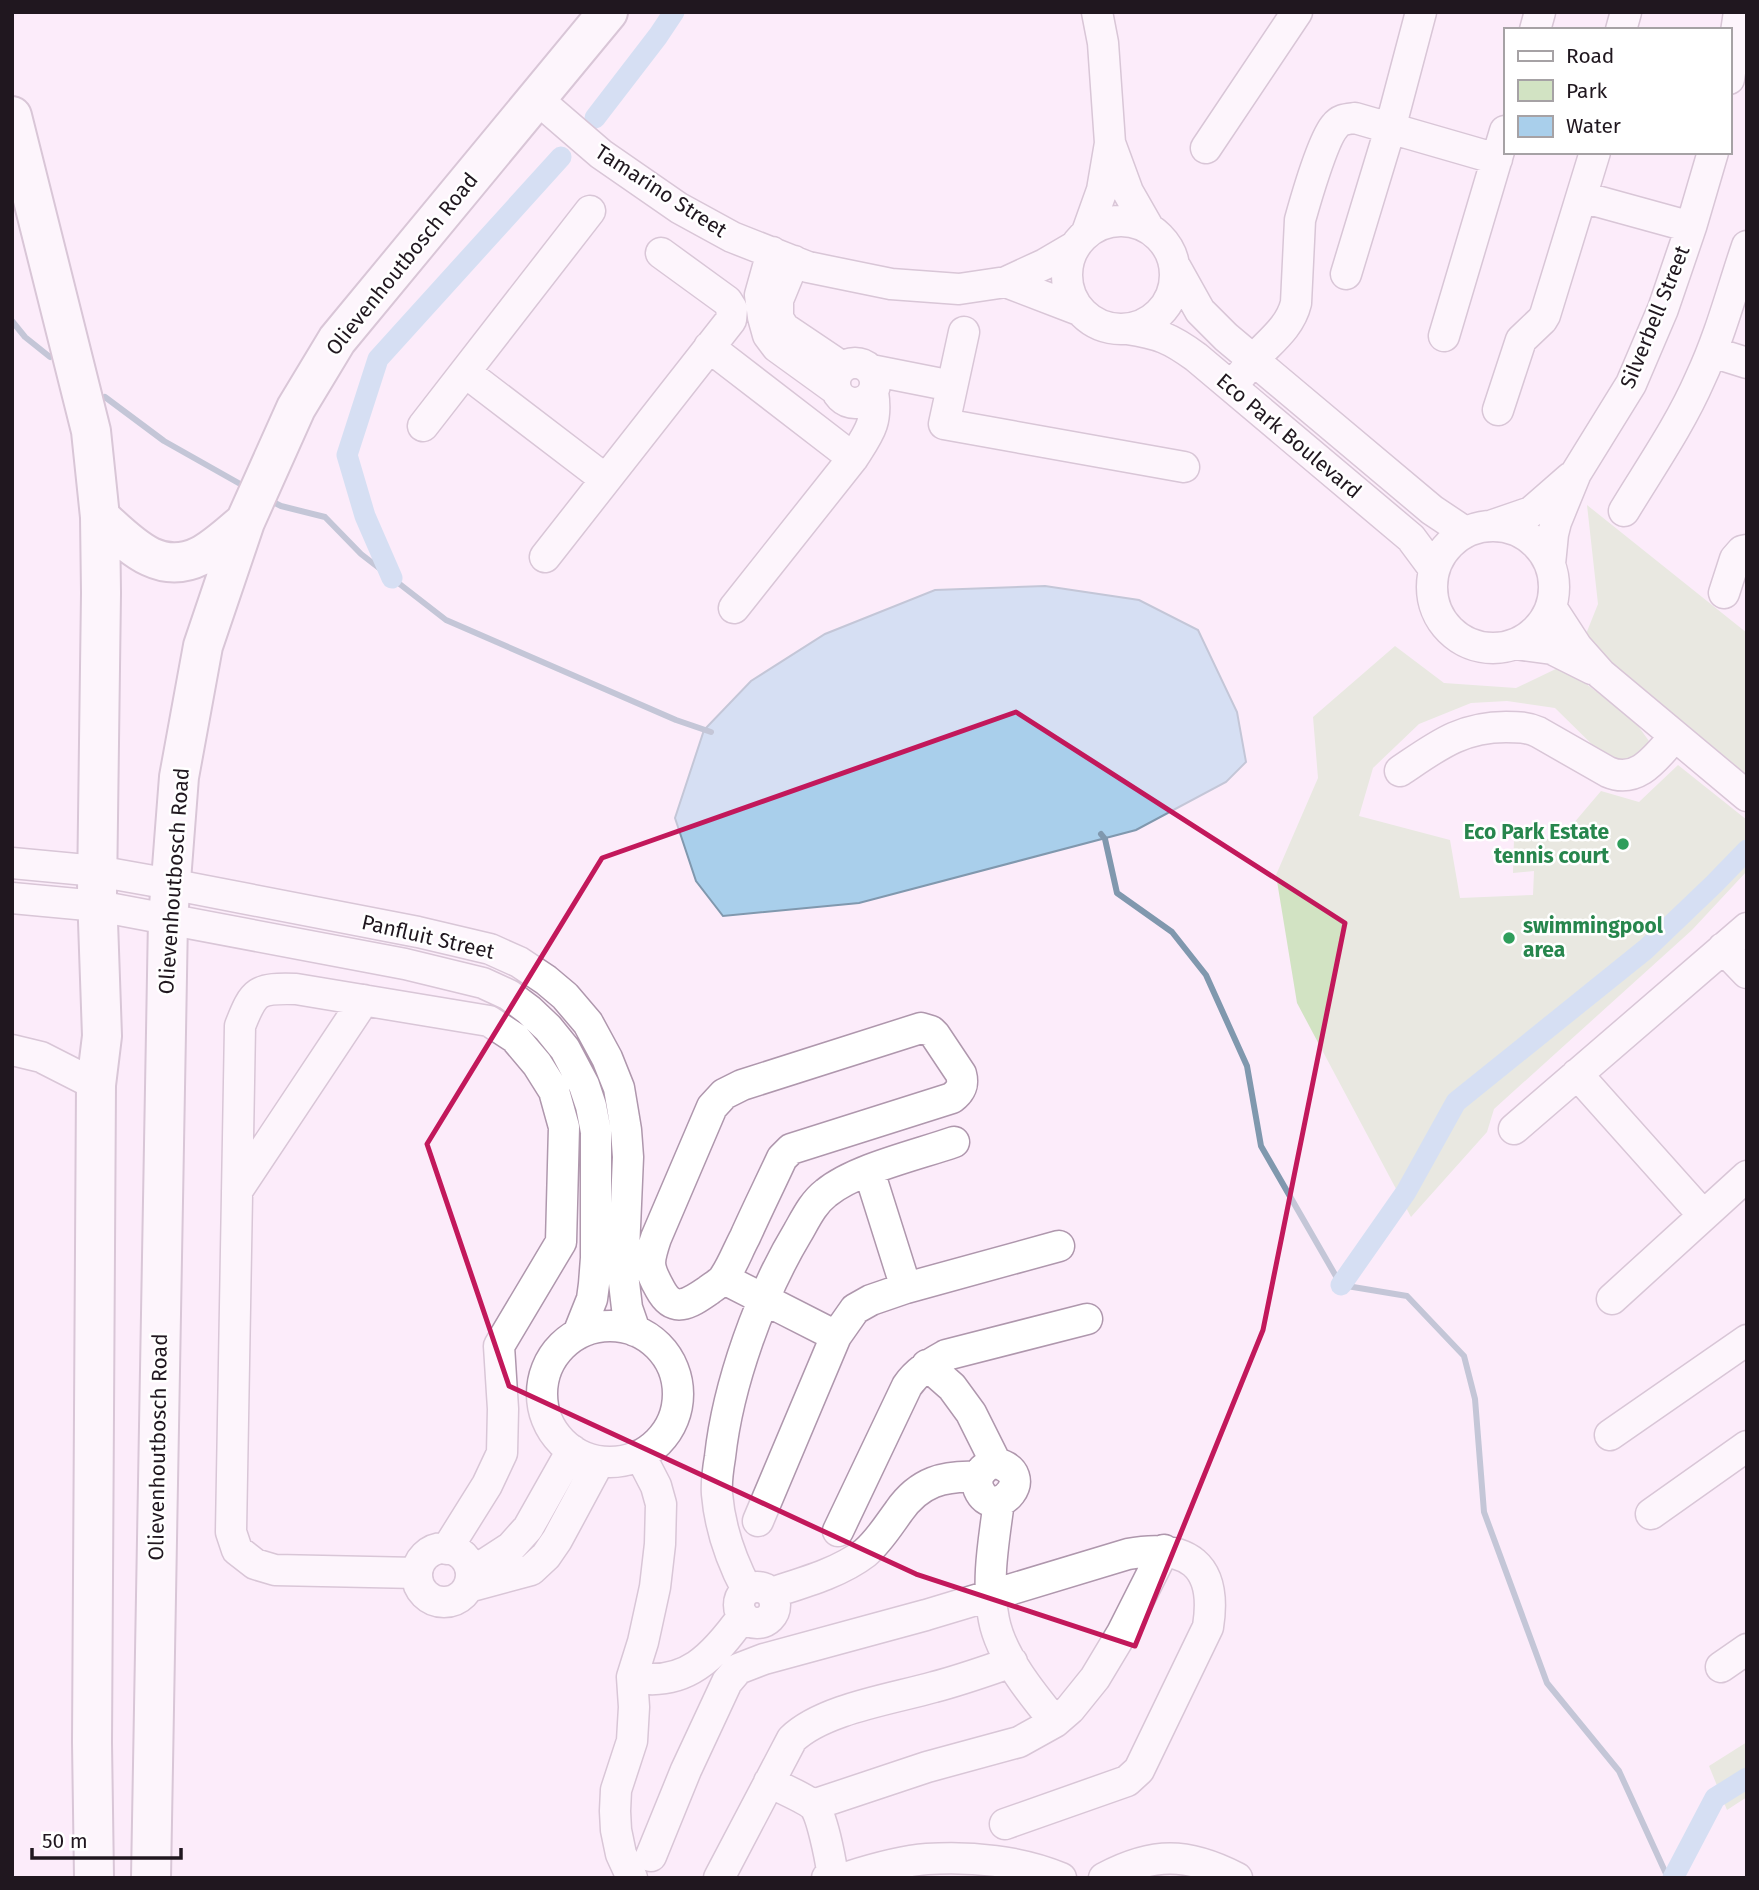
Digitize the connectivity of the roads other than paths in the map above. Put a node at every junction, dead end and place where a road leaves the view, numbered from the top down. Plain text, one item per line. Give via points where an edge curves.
1 (608, 12) edge
2 (1097, 12) edge
3 (1297, 12) edge
4 (1421, 12) edge
5 (1740, 12) edge
6 (1731, 67) edge
7 (536, 98) junction
8 (12, 116) edge
9 (1390, 129) junction
10 (1110, 143) junction
11 (1501, 145) edge
12 (1206, 148) dead end
13 (1594, 154) edge
14 (1712, 154) edge
15 (1582, 197) junction
16 (590, 211) dead end
17 (1148, 227) junction
18 (1691, 227) junction
19 (1080, 240) junction
20 (1747, 246) edge
21 (661, 253) dead end
22 (783, 257) junction
23 (1175, 268) junction
24 (1346, 274) dead end
25 (1006, 282) junction
26 (1079, 310) junction
27 (1128, 329) junction
28 (964, 332) dead end
29 (1444, 336) dead end
30 (709, 347) junction
31 (1712, 352) junction
32 (1254, 360) junction
33 (1747, 363) edge
34 (465, 372) junction
35 (855, 380) junction
36 (952, 386) junction
37 (1232, 386) junction
38 (1498, 410) dead end
39 (423, 426) dead end
40 (853, 458) junction
41 (1184, 467) dead end
42 (1576, 473) junction
43 (605, 479) junction
44 (1624, 511) dead end
45 (100, 517) junction
46 (245, 522) junction
47 (1479, 529) junction
48 (1747, 551) edge
49 (545, 557) dead end
50 (1550, 564) junction
51 (1434, 569) junction
52 (1724, 593) dead end
53 (1551, 607) junction
54 (734, 608) dead end
55 (1515, 644) junction
56 (1601, 674) junction
57 (1675, 736) junction
58 (1400, 771) dead end
59 (1747, 796) edge
60 (12, 863) edge
61 (98, 889) junction
62 (12, 898) edge
63 (169, 901) junction
64 (1747, 928) edge
65 (1723, 948) junction
66 (1747, 973) edge
67 (364, 1000) junction
68 (12, 1050) edge
69 (1577, 1074) junction
70 (96, 1085) junction
71 (1514, 1129) dead end
72 (954, 1142) dead end
73 (869, 1171) junction
74 (1744, 1184) edge
75 (237, 1191) junction
76 (1703, 1216) junction
77 (1059, 1246) dead end
78 (724, 1279) junction
79 (906, 1288) junction
80 (765, 1299) junction
81 (1612, 1299) dead end
82 (1087, 1319) dead end
83 (635, 1331) junction
84 (578, 1334) junction
85 (835, 1336) junction
86 (1747, 1340) edge
87 (927, 1365) junction
88 (1610, 1435) dead end
89 (1747, 1446) edge
90 (572, 1450) junction
91 (640, 1455) junction
92 (599, 1462) junction
93 (987, 1470) junction
94 (1651, 1514) dead end
95 (758, 1521) dead end
96 (838, 1531) dead end
97 (447, 1549) junction
98 (1164, 1550) junction
99 (417, 1573) junction
100 (470, 1580) junction
101 (990, 1596) junction
102 (754, 1600) junction
103 (643, 1642) junction
104 (1747, 1649) edge
105 (1012, 1662) junction
106 (701, 1664) junction
107 (1721, 1667) dead end
108 (632, 1677) junction
109 (1055, 1722) junction
110 (769, 1782) junction
111 (813, 1805) junction
112 (1005, 1824) dead end
113 (642, 1867) edge
114 (839, 1876) edge
115 (94, 1878) edge
116 (151, 1878) edge
117 (719, 1878) edge
118 (1060, 1878) edge
119 (1075, 1878) edge
120 (1103, 1878) edge
121 (1237, 1878) edge

1 - 7 main road, Olievenhoutbosch Road
2 - 10 street
3 - 12 street
4 - 9 street
5 - 6 street
7 - 22 street, Tamarino Street via 601,154 679,208 732,237
7 - 46 main road, Olievenhoutbosch Road via 337,340 296,408
8 - 45 main road via 91,431
9 - 11 street
9 - 24 street
9 - 32 street via 1355,118 1335,125 1300,220 1293,315
10 - 17 street via 1128,192
10 - 19 street via 1101,190
11 - 29 street
13 - 15 street
14 - 18 street, Silverbell Street
15 - 18 street
15 - 38 street via 1545,315 1521,340
16 - 34 street
17 - 19 street via 1116,220 1101,224
17 - 23 street via 1171,252
18 - 42 street, Silverbell Street via 1631,384
19 - 25 street, Tamarino Street via 1045,264
19 - 26 street via 1068,263 1067,280
20 - 31 street
21 - 30 street via 732,309 731,320
22 - 25 street, Tamarino Street via 808,267 891,284 959,289
22 - 35 street via 778,318 784,328
23 - 27 street via 1174,290 1164,309 1148,322
23 - 32 street, Eco Park Boulevard via 1199,311
25 - 26 street, Tamarino Street
26 - 27 street via 1093,322
27 - 37 street, Eco Park Boulevard via 1154,333 1180,345
28 - 36 street
30 - 40 street
30 - 43 street
31 - 33 street
31 - 44 street via 1688,403
32 - 37 street
32 - 47 street, Eco Park Boulevard via 1432,510
34 - 39 street
34 - 43 street
35 - 36 street
35 - 40 street via 876,409 874,422
36 - 41 street via 944,425
37 - 51 street, Eco Park Boulevard via 1411,538
40 - 54 street
42 - 47 street, Silverbell Street via 1531,512
42 - 50 street, Silverbell Street via 1556,522
43 - 49 street
45 - 46 main road via 138,550 153,559 173,562 203,555
45 - 61 main road
46 - 63 main road, Olievenhoutbosch Road via 203,646 179,777
47 - 50 street via 1511,528 1528,536
47 - 51 street via 1451,542
48 - 52 street via 1735,559
50 - 53 street via 1554,585
51 - 55 street via 1435,608 1444,625 1476,646
53 - 55 street via 1543,623
53 - 56 street
55 - 56 street via 1552,649
56 - 57 street
57 - 58 street via 1650,764 1629,775 1608,772 1528,727 1477,729 1436,747
57 - 59 street
60 - 61 street
61 - 62 street
61 - 63 street, Panfluit Street
61 - 70 main road via 102,1036
63 - 83 street, Panfluit Street via 418,932 490,949 519,962 565,996 588,1023 619,1088 628,1157 623,1274
63 - 84 street, Panfluit Street via 483,983 509,995 548,1028 584,1085 596,1132 594,1284
63 - 116 main road, Olievenhoutbosch Road
64 - 65 street
65 - 66 street
65 - 69 street
67 - 75 street
67 - 75 street via 270,988 256,994 248,1006 240,1026
67 - 97 street via 489,1021 515,1038 537,1064 554,1091 564,1127 561,1242 499,1346 502,1453
68 - 70 street via 41,1057
69 - 71 street
69 - 76 street
70 - 115 main road
72 - 73 street
73 - 79 street
73 - 80 street via 842,1182 813,1207
74 - 76 street
75 - 99 street via 231,1532 237,1550 255,1564 275,1570
76 - 81 street
77 - 79 street
78 - 78 street via 698,1298 677,1305 662,1293 649,1264 712,1107 724,1094 762,1078 921,1028 932,1031 961,1074 958,1093 791,1149 782,1158
78 - 80 street
79 - 85 street via 855,1309
80 - 85 street
80 - 102 street via 726,1413 717,1491 723,1532
82 - 87 street via 946,1355
83 - 84 street via 596,1327
83 - 91 street via 654,1342 677,1380 671,1424 658,1442
84 - 90 street, Panfluit Street via 561,1347 542,1384 542,1406 549,1426
85 - 95 street
86 - 88 street
87 - 93 street via 952,1387 971,1413
87 - 96 street via 907,1386
89 - 94 street
90 - 92 street, Panfluit Street
90 - 100 street via 528,1528
91 - 92 street via 620,1462
91 - 103 street via 661,1504 655,1587
92 - 100 street via 557,1541 531,1570
93 - 101 street via 1004,1465 1015,1485 999,1501
93 - 102 street via 927,1485 912,1495 864,1554
97 - 99 street via 428,1554
97 - 100 street via 466,1560
98 - 101 street via 1128,1554
98 - 109 street via 1095,1678
98 - 112 street via 1200,1568 1208,1581 1211,1607 1208,1627 1145,1760 1127,1782
99 - 100 street via 422,1591 437,1602 456,1600
101 - 105 street via 994,1623
101 - 113 street via 738,1669 727,1682
102 - 106 street via 725,1641
103 - 106 street via 674,1661
103 - 108 street
104 - 107 street
105 - 109 street
105 - 110 street via 814,1722 792,1738
106 - 108 street via 672,1678
108 - 113 street via 632,1741 616,1790 615,1811 621,1854
109 - 111 street via 1019,1742
110 - 111 street
110 - 117 street
111 - 114 street
114 - 118 street via 925,1859 960,1858 1042,1870
119 - 120 street via 1090,1871
120 - 121 street via 1126,1866 1172,1857

